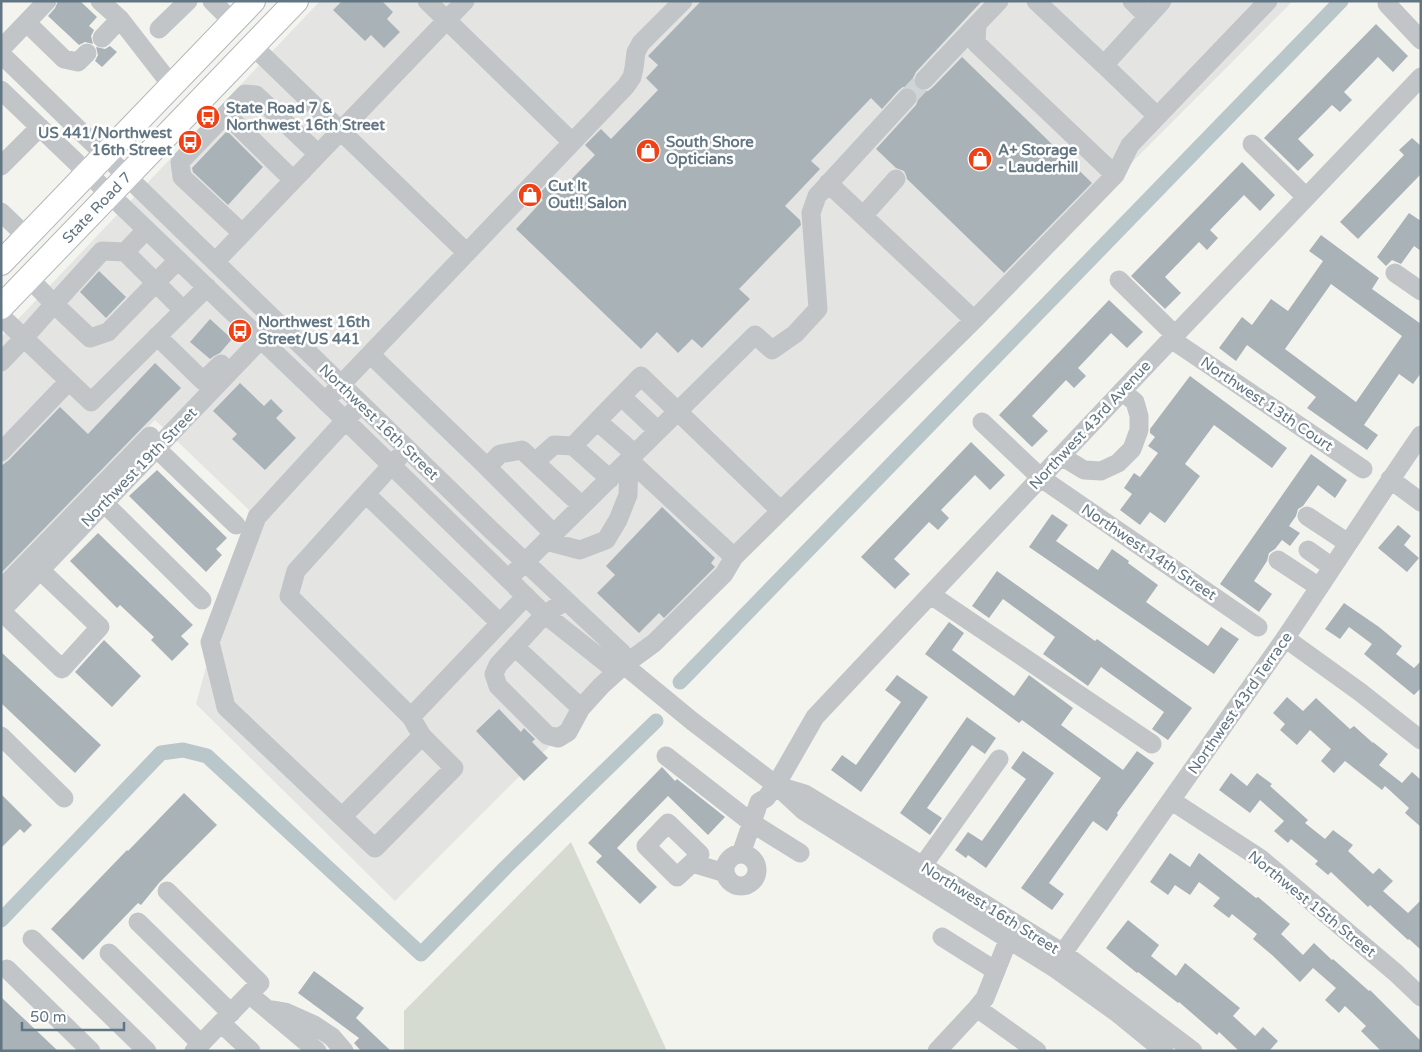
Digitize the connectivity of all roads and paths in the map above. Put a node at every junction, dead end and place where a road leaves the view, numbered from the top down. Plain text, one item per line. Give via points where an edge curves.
1 (47, 1) edge
2 (100, 1) edge
3 (188, 1) edge
4 (212, 1) edge
5 (253, 1) edge
6 (296, 1) edge
7 (427, 1) edge
8 (465, 1) edge
9 (683, 1) edge
10 (999, 1) edge
11 (1036, 1) edge
12 (1132, 1) edge
13 (1162, 1) edge
14 (1268, 1) edge
15 (1386, 4) dead end
16 (1148, 17) junction
17 (120, 19) junction
18 (447, 21) junction
19 (233, 22) junction
20 (27, 23) junction
21 (977, 24) junction
22 (159, 30) dead end
23 (102, 38) dead end
24 (1421, 40) edge
25 (253, 46) junction
26 (1, 49) edge
27 (87, 53) dead end
28 (1, 54) edge
29 (1104, 64) junction
30 (1421, 77) edge
31 (924, 80) tunnel mouth
32 (172, 86) junction
33 (1, 90) edge
34 (907, 98) tunnel mouth
35 (226, 114) junction
36 (1157, 116) junction
37 (40, 127) junction
38 (341, 131) junction
39 (572, 142) junction
40 (1252, 144) dead end
41 (106, 154) junction
42 (318, 154) junction
43 (1, 166) edge
44 (88, 173) junction
45 (1115, 175) junction
46 (128, 176) junction
47 (293, 180) junction
48 (896, 180) dead end
49 (828, 183) junction
50 (109, 194) junction
51 (1306, 198) junction
52 (1, 212) edge
53 (863, 216) junction
54 (146, 230) junction
55 (242, 233) junction
56 (27, 236) junction
57 (125, 252) junction
58 (467, 253) junction
59 (178, 260) junction
60 (215, 262) junction
61 (1, 263) edge
62 (1395, 274) dead end
63 (28, 278) junction
64 (1119, 280) dead end
65 (156, 283) junction
66 (206, 287) junction
67 (1421, 291) edge
68 (54, 304) junction
69 (1, 307) edge
70 (183, 310) junction
71 (1, 316) edge
72 (273, 318) junction
73 (974, 320) junction
74 (257, 335) junction
75 (157, 336) junction
76 (1173, 337) junction
77 (24, 338) junction
78 (370, 354) junction
79 (1, 362) edge
80 (69, 381) junction
81 (203, 381) junction
82 (341, 385) junction
83 (1122, 391) junction
84 (622, 397) junction
85 (326, 402) junction
86 (361, 404) junction
87 (678, 411) junction
88 (345, 420) junction
89 (597, 421) junction
90 (982, 422) dead end
91 (658, 431) junction
92 (1421, 435) edge
93 (573, 446) junction
94 (156, 448) junction
95 (406, 448) junction
96 (1, 452) edge
97 (1061, 456) junction
98 (632, 457) junction
99 (535, 462) junction
100 (392, 465) junction
101 (487, 467) junction
102 (1363, 469) dead end
103 (1041, 478) junction
104 (610, 479) junction
105 (1390, 479) junction
106 (366, 494) junction
107 (1421, 502) edge
108 (104, 503) junction
109 (582, 506) junction
110 (781, 511) junction
111 (1308, 516) dead end
112 (236, 525) dead end
113 (550, 538) junction
114 (1348, 543) junction
115 (1308, 550) dead end
116 (734, 558) junction
117 (1278, 560) dead end
118 (525, 562) junction
119 (1332, 567) junction
120 (40, 570) junction
121 (508, 578) junction
122 (1319, 587) junction
123 (1, 590) edge
124 (931, 595) junction
125 (526, 596) junction
126 (202, 600) dead end
127 (566, 601) junction
128 (1, 611) edge
129 (545, 614) junction
130 (500, 623) junction
131 (1258, 627) dead end
132 (1285, 638) junction
133 (515, 647) junction
134 (624, 665) junction
135 (580, 708) junction
136 (411, 716) junction
137 (1, 736) edge
138 (422, 736) junction
139 (1421, 740) edge
140 (1152, 744) dead end
141 (666, 756) dead end
142 (998, 759) dead end
143 (771, 792) junction
144 (64, 798) dead end
145 (1172, 801) junction
146 (342, 817) junction
147 (757, 826) junction
148 (800, 853) dead end
149 (746, 856) junction
150 (692, 863) dead end
151 (725, 873) junction
152 (918, 873) junction
153 (167, 891) dead end
154 (138, 922) dead end
155 (1012, 931) junction
156 (942, 937) dead end
157 (32, 939) dead end
158 (109, 953) dead end
159 (1059, 961) junction
160 (7, 969) dead end
161 (996, 971) junction
162 (249, 994) junction
163 (1421, 997) edge
164 (977, 1008) junction
165 (267, 1010) junction
166 (226, 1018) junction
167 (198, 1047) edge
168 (242, 1048) edge
169 (91, 1051) edge
170 (147, 1051) edge
171 (317, 1051) edge
172 (344, 1051) edge
173 (938, 1051) edge
174 (1037, 1051) edge
175 (1164, 1051) edge
176 (1192, 1051) edge

1 - 20 street
2 - 17 street
3 - 22 street
4 - 19 street
5 - 19 main road, State Road 7
6 - 25 main road, State Road 7
7 - 18 street
8 - 18 street
9 - 39 street via 642,43 626,86
10 - 21 street
11 - 29 street
12 - 16 street
13 - 16 street
14 - 36 street
15 - 24 street
16 - 29 street
17 - 23 street
17 - 32 street
18 - 38 street
18 - 39 street
19 - 32 main road, State Road 7
20 - 26 street
20 - 27 street via 64,59 78,62
21 - 31 street
21 - 45 street via 976,43
25 - 38 street
25 - 46 main road, State Road 7
28 - 41 street, Northwest 16th Street
29 - 36 street
30 - 51 street, Northwest 43rd Avenue
32 - 41 main road, State Road 7
33 - 37 street, Northwest 16th Street
34 - 49 street
35 - 42 street via 245,94 256,95
35 - 47 street
35 - 55 street via 180,162 182,177
36 - 45 street via 1130,145
37 - 43 street
37 - 44 street, Northwest 16th Street
38 - 42 street
38 - 58 street
39 - 58 street
40 - 51 street
41 - 44 main road, State Road 7
41 - 46 street, Northwest 16th Street
42 - 47 street
44 - 50 street, Northwest 16th Street
44 - 56 main road, State Road 7
45 - 73 street
46 - 50 main road, State Road 7
46 - 60 street, Northwest 16th Street
47 - 55 street
48 - 53 street
49 - 53 street
49 - 87 street via 817,196 811,213 818,308 795,334 772,350 755,335
50 - 54 street, Northwest 16th Street
50 - 63 main road, State Road 7
51 - 76 street, Northwest 43rd Avenue
52 - 56 street
53 - 73 street
54 - 57 street
54 - 59 street, Northwest 16th Street
55 - 60 street
56 - 61 main road, State Road 7
57 - 65 street
57 - 68 street via 102,251
58 - 78 street
59 - 65 street
59 - 66 street, Northwest 16th Street
60 - 72 street, Northwest 16th Street
62 - 67 street
63 - 68 street
63 - 69 main road, State Road 7
64 - 76 street, Northwest 13th Court
65 - 68 street via 108,332 90,338
65 - 70 street
66 - 70 street
66 - 74 street, Northwest 16th Street
68 - 77 street
70 - 75 street
71 - 77 street
72 - 74 street, Northwest 19th Street
72 - 82 street, Northwest 16th Street
73 - 110 street
74 - 81 street
74 - 85 street, Northwest 16th Street
74 - 94 street, Northwest 19th Street
75 - 80 street via 91,402
75 - 81 street
76 - 83 street, Northwest 43rd Avenue
76 - 102 street, Northwest 13th Court
77 - 79 street
77 - 80 street
78 - 82 street
78 - 101 street
80 - 96 street
81 - 123 street
82 - 85 street
82 - 86 street, Northwest 16th Street
83 - 97 street, Northwest 43rd Avenue
83 - 97 street via 1135,402 1138,416 1139,430 1132,450 1118,463 1101,471 1084,470
84 - 87 street via 641,376
84 - 89 street
84 - 91 street
85 - 88 street, Northwest 16th Street
86 - 88 street
86 - 95 street, Northwest 16th Street
87 - 91 street
87 - 110 street
88 - 100 street, Northwest 16th Street
88 - 146 street via 257,517 210,642 226,707
89 - 93 street
89 - 98 street
90 - 103 street, Northwest 14th Street
91 - 98 street
92 - 105 street, Northwest 43rd Terrace
93 - 99 street via 554,445
93 - 104 street
94 - 108 street, Northwest 19th Street
94 - 112 street
95 - 100 street
95 - 118 street, Northwest 16th Street
97 - 103 street, Northwest 43rd Avenue
98 - 104 street
98 - 113 street via 628,496 606,540 580,550
98 - 116 street
99 - 101 street via 522,450 500,454
99 - 109 street
100 - 106 street
100 - 121 street, Northwest 16th Street
101 - 113 street
103 - 124 street, Northwest 43rd Avenue
103 - 131 street, Northwest 14th Street
104 - 109 street
105 - 107 street
105 - 114 street, Northwest 43rd Terrace
106 - 130 street
106 - 136 street via 296,571 289,596
108 - 120 street, Northwest 19th Street
108 - 126 street
109 - 113 street
110 - 116 street
111 - 114 street
113 - 118 street
114 - 119 street, Northwest 43rd Terrace
115 - 119 street
116 - 134 street via 724,574 654,643
117 - 122 street
118 - 121 street
118 - 127 street, Northwest 16th Street
119 - 122 street, Northwest 43rd Terrace
120 - 128 street, Northwest 19th Street
120 - 128 street via 100,627 62,669
121 - 125 street, Northwest 16th Street
122 - 132 street, Northwest 43rd Terrace
124 - 140 street
124 - 143 street, Northwest 43rd Avenue via 815,717
125 - 129 street, Northwest 16th Street
125 - 130 street
127 - 129 street
127 - 134 street, Northwest 16th Street via 622,653
129 - 133 street
129 - 134 street, Northwest 16th Street via 610,666
130 - 136 street
132 - 139 street
132 - 145 street, Northwest 43rd Terrace
133 - 135 street
133 - 135 street via 494,674 498,686 548,735 558,738 568,732
134 - 135 street
134 - 143 street, Northwest 16th Street
136 - 138 street
137 - 144 street
138 - 146 street
138 - 146 street via 454,768 374,848
141 - 147 street
142 - 152 street
143 - 147 street via 770,808
143 - 152 street, Northwest 16th Street
145 - 159 street, Northwest 43rd Terrace
145 - 163 street, Northwest 15th Street via 1261,859
147 - 148 street
147 - 149 street
149 - 151 street via 730,857
149 - 151 street via 755,862 757,873 751,882 736,885
150 - 151 street
152 - 155 street, Northwest 16th Street
153 - 162 street via 260,983
154 - 166 street
155 - 159 street, Northwest 16th Street
155 - 161 street
156 - 161 street
157 - 170 street
158 - 167 street
159 - 175 street, Northwest 16th Street
159 - 176 street, Northwest 16th Street
160 - 169 street
161 - 164 street via 985,998
162 - 165 street
162 - 166 street
164 - 173 street
164 - 174 street
165 - 171 street
165 - 172 street via 285,1012 314,1025 332,1037
166 - 167 street
166 - 168 street

